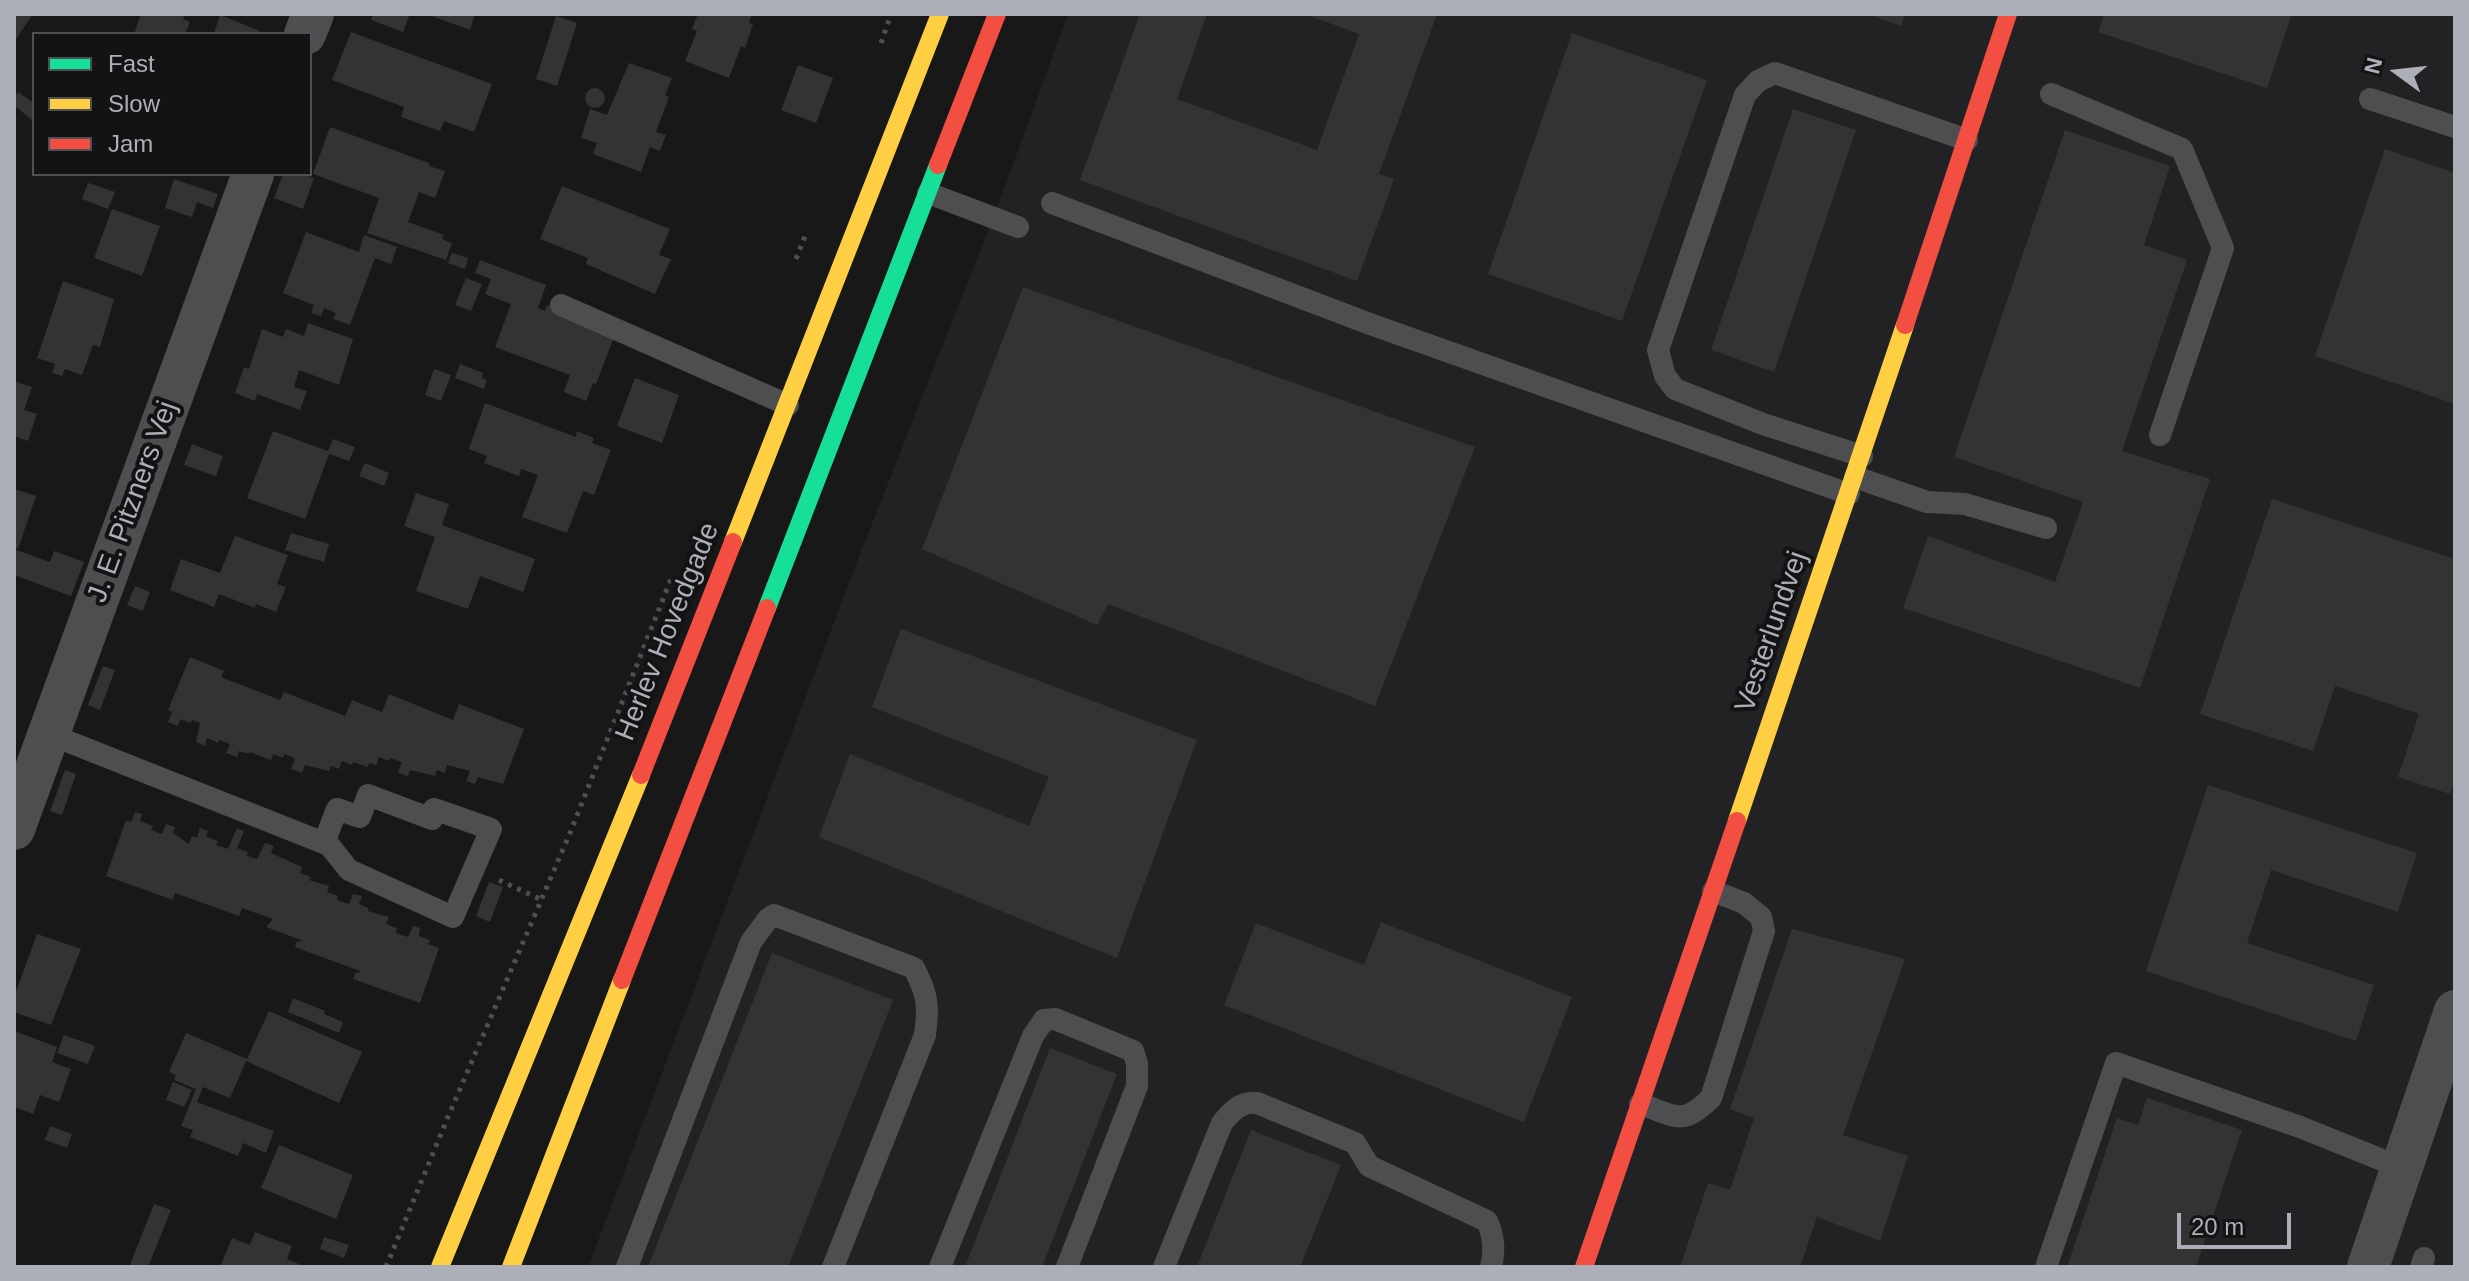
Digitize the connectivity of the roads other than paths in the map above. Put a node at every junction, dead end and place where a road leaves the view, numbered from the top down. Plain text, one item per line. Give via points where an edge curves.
1 (940, 14) edge
2 (997, 14) edge
3 (2008, 14) edge
4 (2051, 94) dead end
5 (2370, 99) dead end
6 (2455, 127) edge
7 (1967, 140) junction
8 (252, 176) edge
9 (928, 193) junction
10 (1052, 203) dead end
11 (1018, 227) dead end
12 (561, 305) dead end
13 (788, 405) junction
14 (2160, 435) dead end
15 (1855, 476) junction
16 (2046, 528) dead end
17 (49, 734) junction
18 (17, 811) edge
19 (324, 843) junction
20 (1713, 891) junction
21 (2453, 1023) edge
22 (1640, 1104) junction
23 (2402, 1168) junction
24 (440, 1267) edge
25 (511, 1267) edge
26 (627, 1267) edge
27 (833, 1267) edge
28 (940, 1267) edge
29 (1067, 1267) edge
30 (1164, 1267) edge
31 (1491, 1267) edge
32 (1584, 1267) edge
33 (2046, 1267) edge
34 (2368, 1267) edge

1 - 13 main road, Herlev Hovedgade
2 - 9 main road
3 - 7 main road, Vesterlundvej
4 - 14 lane via 2182,149 2223,248
5 - 6 lane
7 - 15 main road, Vesterlundvej
7 - 15 lane via 1775,73 1758,81 1745,95 1658,350 1675,389 1763,424
8 - 17 street, J. E. Pitzners Vej
9 - 11 lane
9 - 25 main road
10 - 15 lane via 1370,324
12 - 13 lane
13 - 24 main road, Herlev Hovedgade
15 - 16 lane via 1927,502 1965,504
15 - 20 main road, Vesterlundvej
17 - 18 street, J. E. Pitzners Vej
17 - 19 lane
19 - 19 lane via 349,870 453,917 491,829 434,809 432,819 368,795 360,817 337,809
20 - 22 main road, Vesterlundvej
20 - 22 lane via 1744,903 1761,917 1764,931 1711,1098 1684,1118
21 - 23 street
22 - 32 main road, Vesterlundvej
23 - 33 lane via 2116,1063
23 - 34 street
26 - 27 lane via 751,942 774,915 914,968 929,1006 925,1035
28 - 29 lane via 1033,1036 1044,1020 1055,1019 1133,1051 1137,1063 1137,1086
30 - 31 lane via 1222,1123 1248,1102 1355,1143 1369,1166 1487,1221 1494,1244

